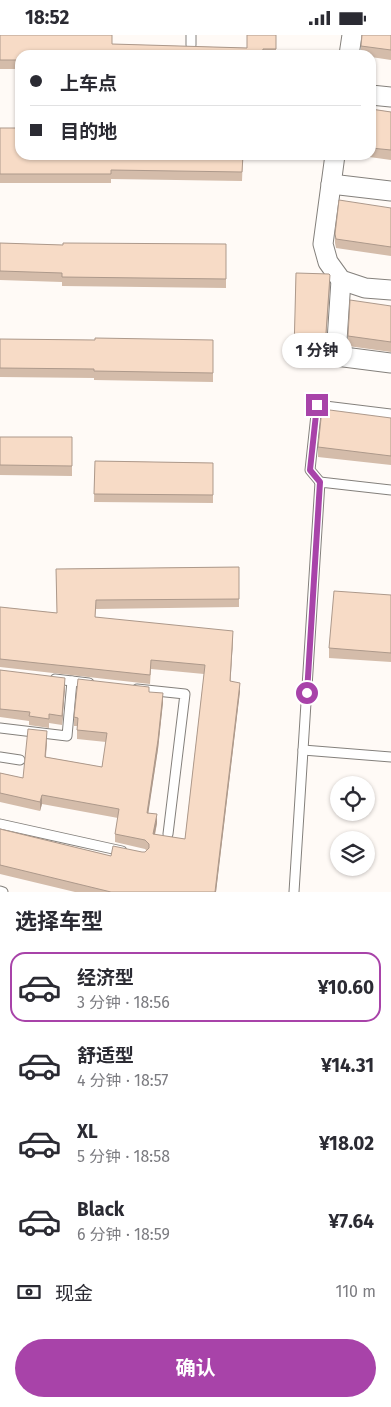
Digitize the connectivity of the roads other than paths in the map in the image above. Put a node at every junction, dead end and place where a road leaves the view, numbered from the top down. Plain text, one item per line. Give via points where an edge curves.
1 (191, 35) edge
2 (352, 35) edge
3 (191, 45) edge
4 (350, 50) edge
5 (376, 96) edge
6 (391, 97) edge
7 (334, 160) edge
8 (331, 184) junction
9 (391, 191) edge
10 (341, 280) junction
11 (391, 290) edge
12 (391, 363) edge
13 (391, 414) edge
14 (320, 482) junction
15 (391, 490) edge
16 (45, 678) edge
17 (72, 681) junction
18 (100, 685) edge
19 (129, 688) edge
20 (0, 728) edge
21 (303, 750) junction
22 (0, 757) edge
23 (391, 757) edge
24 (20, 761) dead end
25 (0, 824) edge
26 (168, 834) edge
27 (133, 853) edge
28 (294, 892) edge

1 - 3 lane
2 - 4 street
5 - 6 street
7 - 8 street
8 - 9 street
8 - 10 street via 323,244 328,262
10 - 11 street via 365,288
10 - 12 street via 336,356
13 - 14 lane via 317,405 310,470
14 - 15 lane
14 - 21 lane
16 - 17 lane
17 - 18 lane
17 - 20 lane via 67,736
19 - 26 lane via 185,694
21 - 23 lane
21 - 28 lane
22 - 24 lane
25 - 27 lane

